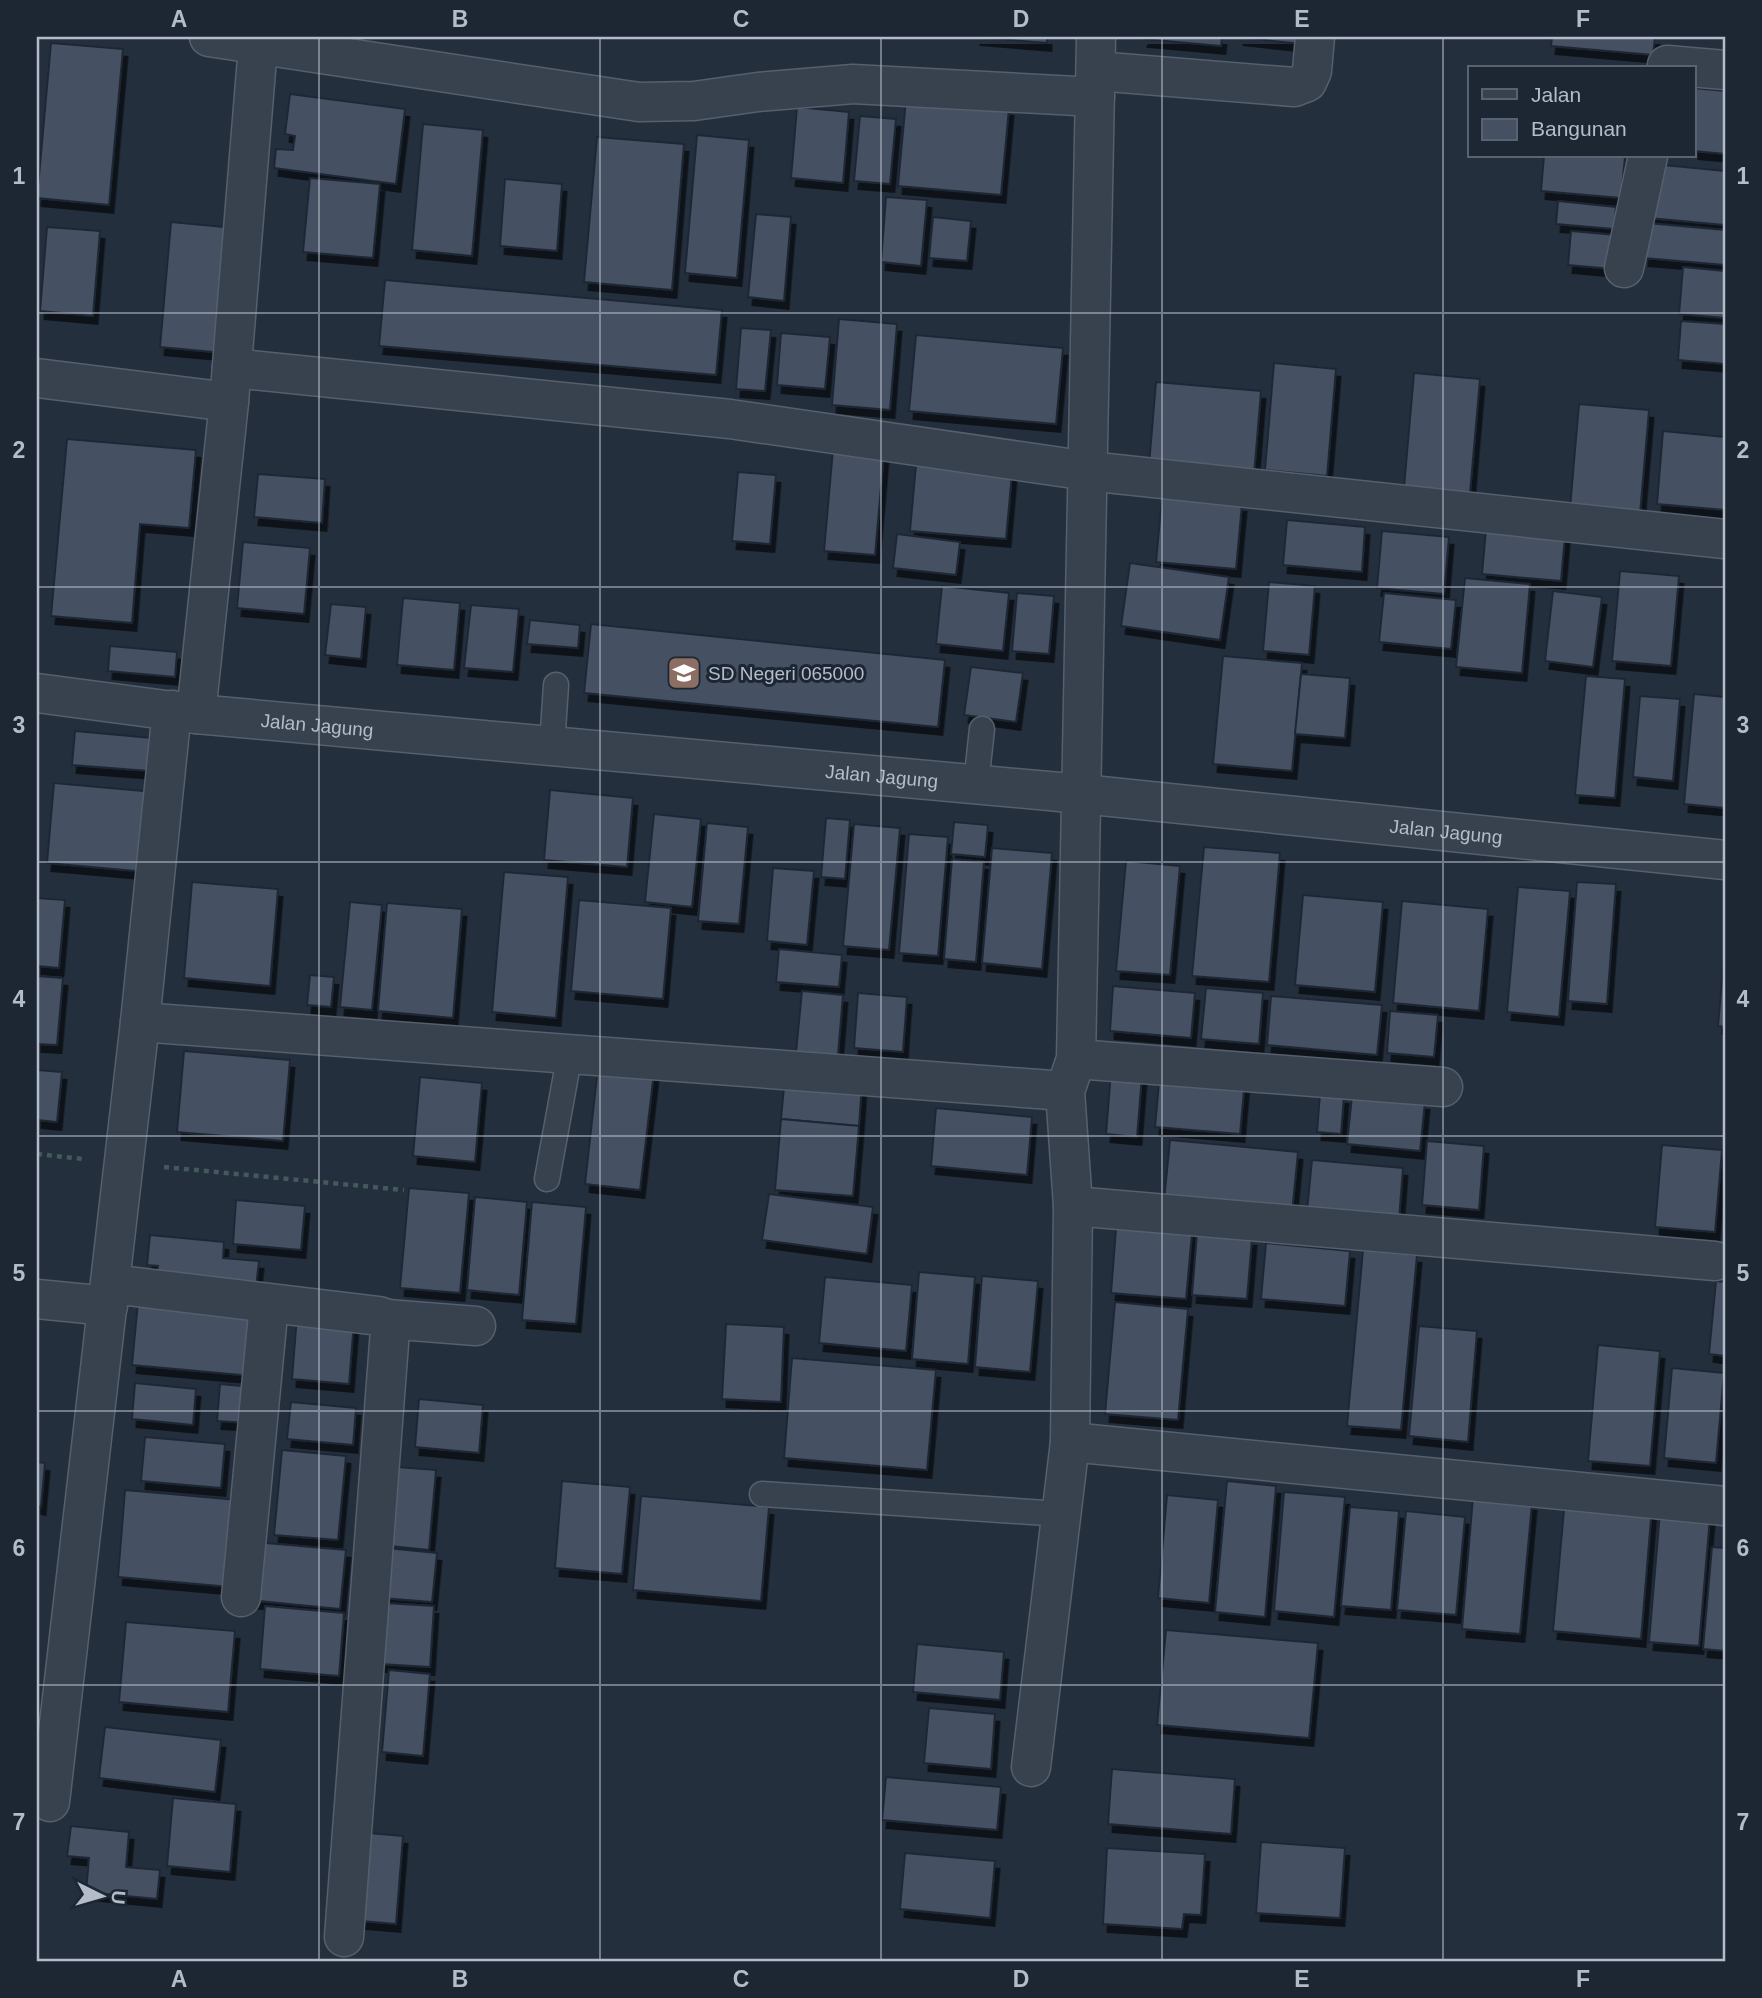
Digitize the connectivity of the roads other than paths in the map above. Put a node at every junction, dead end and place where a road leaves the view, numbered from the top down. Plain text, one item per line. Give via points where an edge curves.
1 (209, 37) edge
2 (1315, 37) edge
3 (258, 46) junction
4 (1669, 57) edge
5 (1096, 68) edge
6 (1725, 70) edge
7 (1648, 158) edge
8 (1625, 268) dead end
9 (37, 378) edge
10 (230, 385) junction
11 (1088, 471) junction
12 (1725, 539) edge
13 (556, 685) dead end
14 (37, 693) edge
15 (184, 712) junction
16 (982, 729) dead end
17 (552, 746) junction
18 (976, 784) junction
19 (1082, 794) junction
20 (1725, 860) edge
21 (140, 1022) junction
22 (570, 1053) junction
23 (1070, 1075) junction
24 (1443, 1087) dead end
25 (547, 1179) dead end
26 (1073, 1206) junction
27 (1715, 1261) dead end
28 (109, 1295) junction
29 (37, 1299) edge
30 (269, 1304) junction
31 (387, 1319) junction
32 (476, 1326) dead end
33 (1070, 1442) junction
34 (762, 1494) dead end
35 (1725, 1506) edge
36 (1061, 1514) junction
37 (241, 1597) dead end
38 (1031, 1767) dead end
39 (50, 1802) dead end
40 (344, 1937) dead end

1 - 3 street
2 - 5 street via 1312,71 1307,82 1294,87
3 - 5 street via 639,102
3 - 10 street
4 - 6 street
5 - 11 street
7 - 8 street
9 - 10 street
10 - 11 street via 730,419
10 - 15 street
11 - 12 street
11 - 19 street
13 - 17 lane
14 - 15 street, Jalan Jagung
15 - 17 street, Jalan Jagung
15 - 21 street
16 - 18 lane
17 - 18 street, Jalan Jagung
18 - 19 street, Jalan Jagung
19 - 20 street, Jalan Jagung
19 - 23 street
21 - 22 street
21 - 28 street
22 - 23 street
22 - 25 lane
23 - 24 street
23 - 26 street
26 - 27 street
26 - 33 street
28 - 29 street
28 - 30 street
28 - 39 street
30 - 31 street
30 - 37 street
31 - 32 street
31 - 40 street via 390,1330
33 - 35 street
33 - 36 street
34 - 36 lane
36 - 38 street

